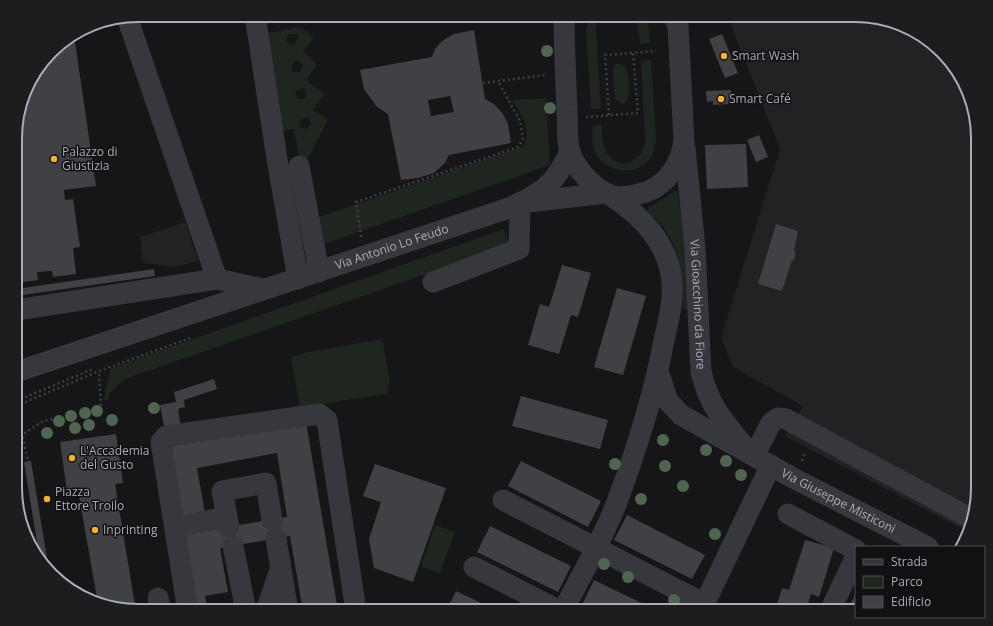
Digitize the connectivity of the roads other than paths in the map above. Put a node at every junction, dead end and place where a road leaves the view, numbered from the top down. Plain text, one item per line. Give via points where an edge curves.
1 (256, 22) edge
2 (564, 22) edge
3 (676, 22) edge
4 (129, 23) edge
5 (684, 141) junction
6 (570, 151) junction
7 (299, 166) dead end
8 (609, 194) junction
9 (520, 203) junction
10 (319, 272) junction
11 (217, 279) junction
12 (298, 279) junction
13 (433, 282) dead end
14 (264, 290) junction
15 (22, 309) edge
16 (22, 370) edge
17 (658, 371) junction
18 (758, 458) junction
19 (503, 500) dead end
20 (788, 514) dead end
21 (967, 516) edge
22 (175, 527) junction
23 (229, 530) junction
24 (926, 546) edge
25 (595, 548) junction
26 (855, 549) edge
27 (855, 558) edge
28 (474, 567) dead end
29 (281, 568) junction
30 (187, 604) edge
31 (245, 604) edge
32 (268, 604) edge
33 (287, 604) edge
34 (355, 604) edge
35 (548, 604) edge
36 (566, 604) edge
37 (698, 604) edge
38 (704, 604) edge
39 (833, 604) edge

1 - 12 street
2 - 6 street
3 - 5 street
4 - 11 street
5 - 8 street, Via Antonio Lo Feudo via 679,162 658,186 638,194
5 - 18 street, Via Gioacchino da Fiore via 695,248 701,372 715,411
6 - 8 street, Via Gioacchino da Fiore via 584,174
6 - 9 street, Via Antonio Lo Feudo via 551,183 536,196
7 - 10 street
8 - 9 street, Via Antonio Lo Feudo
8 - 17 street, Via Gioacchino da Fiore via 647,225 659,243 668,267 672,282 670,312
9 - 10 street, Via Antonio Lo Feudo
9 - 13 street via 519,249
10 - 12 street, Via Antonio Lo Feudo
11 - 14 street
11 - 15 street
12 - 14 street, Via Antonio Lo Feudo
14 - 16 street, Via Antonio Lo Feudo
17 - 18 street, Via Gioacchino da Fiore via 668,401 681,415
17 - 25 street, Via Gioacchino da Fiore via 617,502
18 - 21 street via 771,423 778,418 786,419
18 - 24 street, Via Giuseppe Misticoni
18 - 38 street
19 - 25 street
20 - 26 street
22 - 23 street
22 - 30 street
22 - 34 street via 161,442 166,436 319,414 327,420
23 - 29 street via 222,491 266,484
23 - 31 street
25 - 36 street, Via Gioacchino da Fiore
25 - 37 street
27 - 39 street
28 - 35 street, Via Gioacchino da Fiore
29 - 32 street
29 - 33 street

